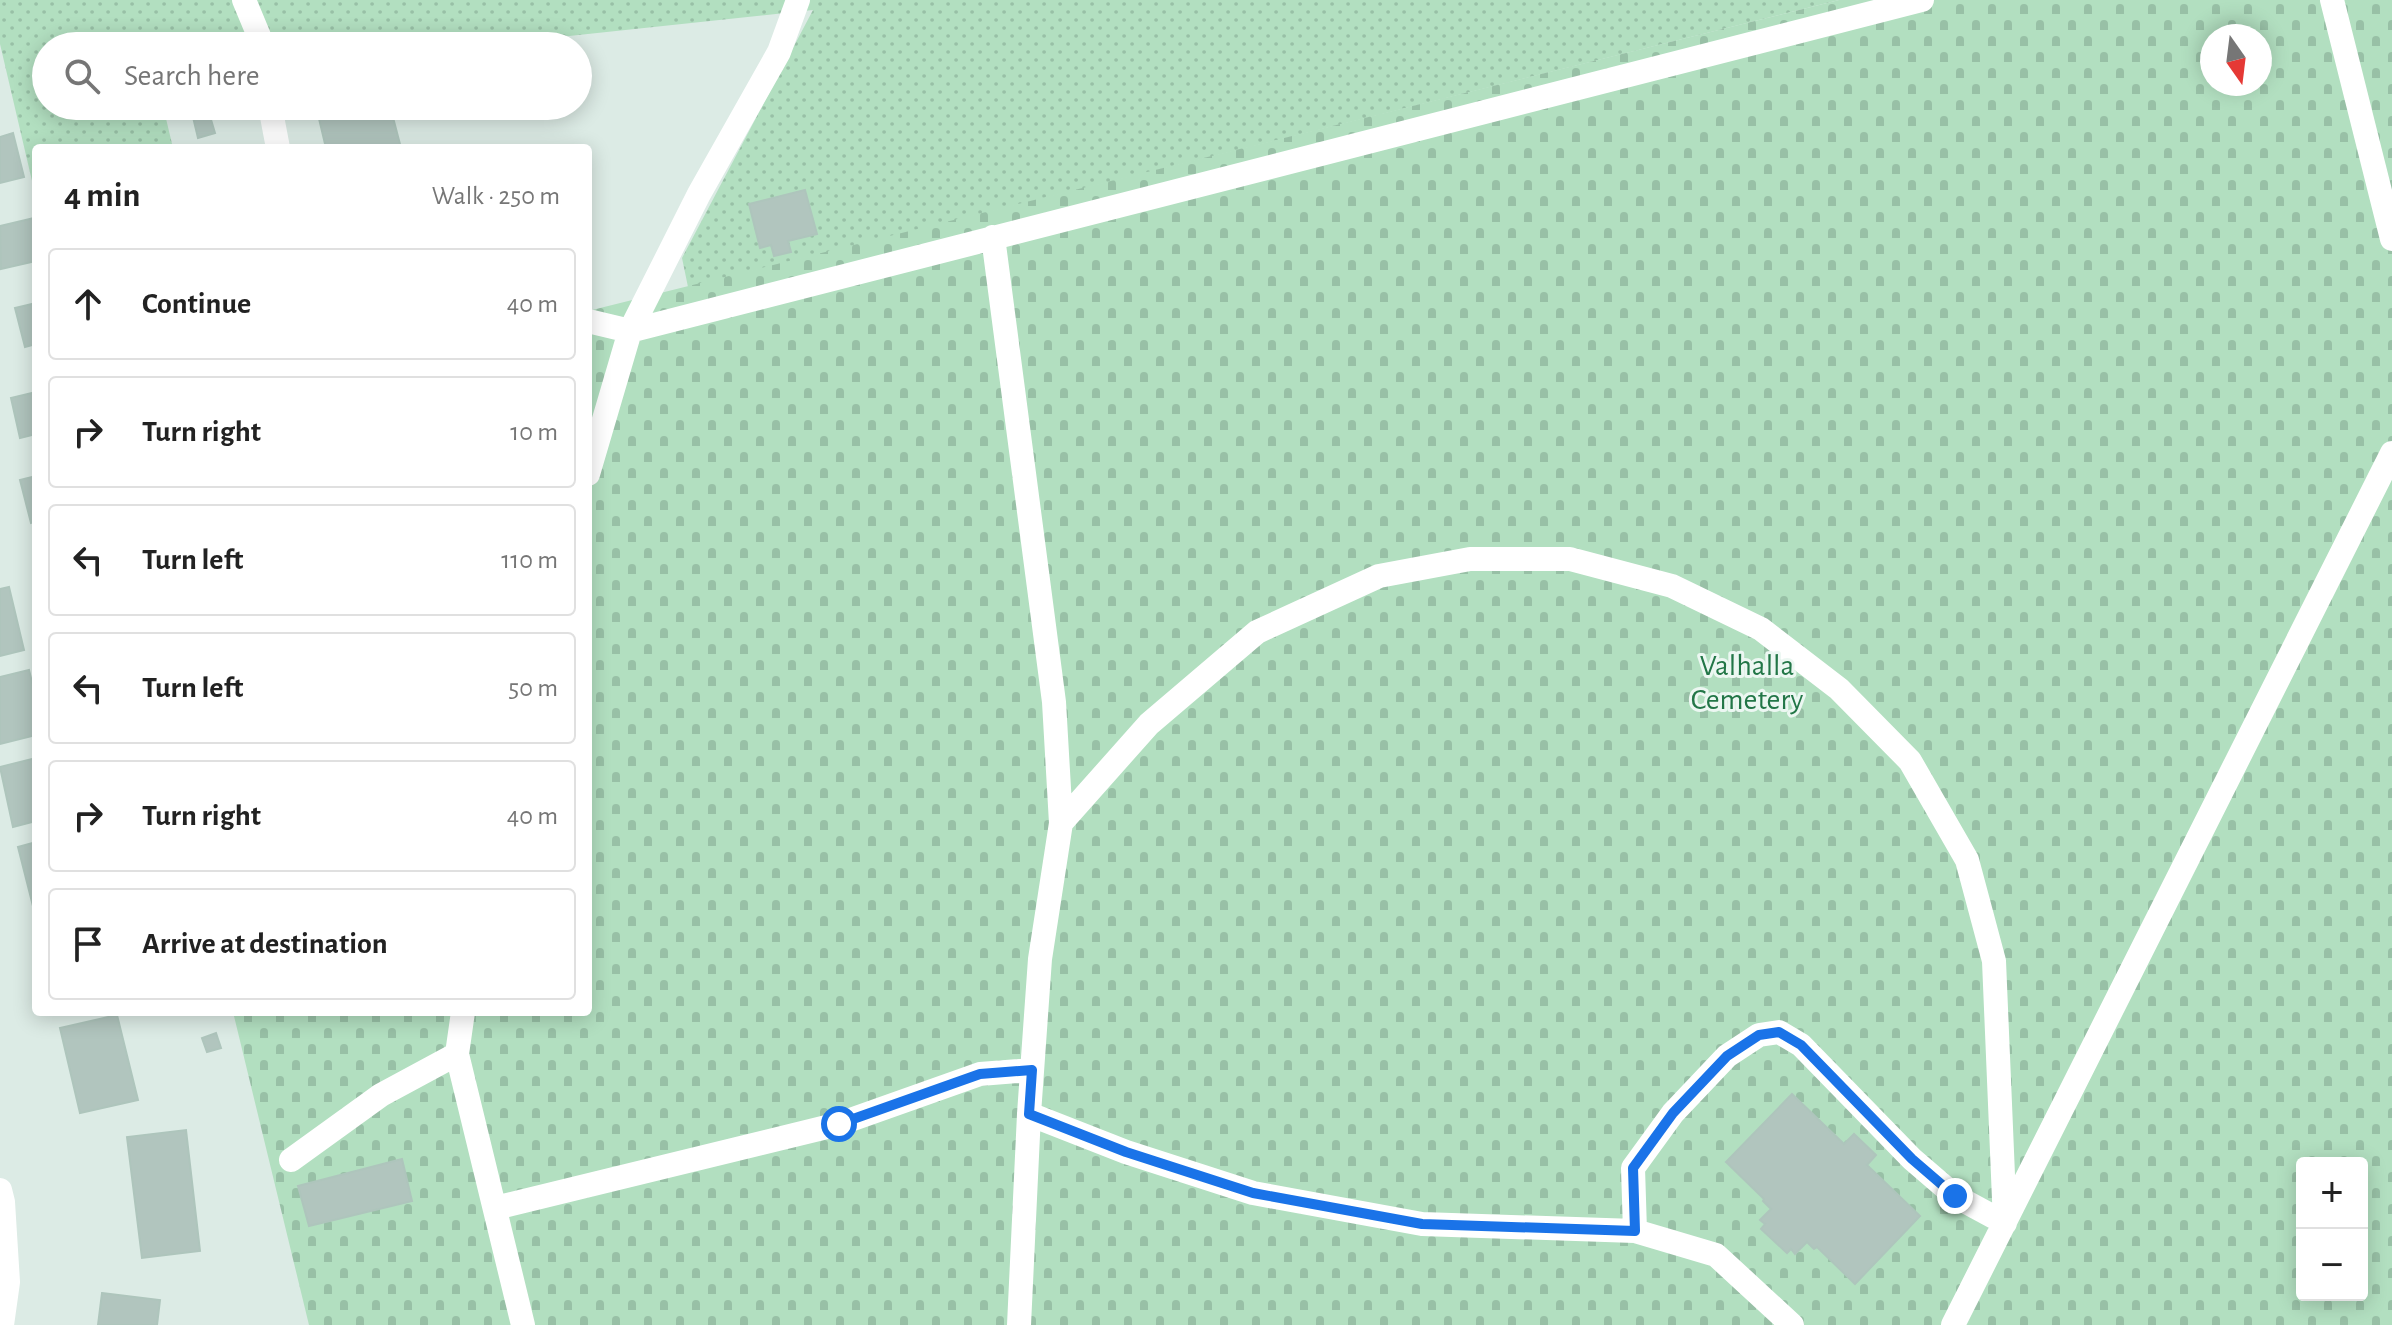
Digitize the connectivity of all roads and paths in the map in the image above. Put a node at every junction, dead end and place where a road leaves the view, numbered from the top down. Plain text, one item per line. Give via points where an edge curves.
1 (244, 0) edge
2 (798, 0) edge
3 (1922, 0) edge
4 (2332, 0) edge
5 (257, 32) edge
6 (273, 120) edge
7 (277, 144) edge
8 (993, 237) junction
9 (2392, 239) edge
10 (592, 322) edge
11 (630, 331) junction
12 (2392, 453) edge
13 (592, 460) edge
14 (1061, 823) junction
15 (462, 1016) edge
16 (457, 1054) junction
17 (1032, 1070) junction
18 (1029, 1114) junction
19 (291, 1160) dead end
20 (0, 1190) edge
21 (495, 1208) junction
22 (2005, 1223) junction
23 (1635, 1231) junction
24 (4, 1282) edge
25 (2, 1325) edge
26 (523, 1325) edge
27 (1019, 1325) edge
28 (1792, 1325) edge
29 (1953, 1325) edge

1 - 5 street
2 - 11 street via 779,52
3 - 8 street
4 - 9 street
6 - 7 street
8 - 11 street
8 - 14 street via 1054,702
10 - 11 street
11 - 13 street
12 - 22 street
14 - 17 street via 1040,959
14 - 22 street via 1149,724 1257,632 1379,576 1470,559 1570,559 1672,586 1761,629 1839,689 1910,761 1967,860 1994,961
15 - 16 street
16 - 19 street via 381,1095
16 - 21 street
17 - 18 street
17 - 21 street via 980,1074 839,1124
18 - 23 street via 1253,1193 1422,1224
18 - 27 street
20 - 24 street
21 - 26 street
22 - 23 street via 1955,1196 1801,1045 1779,1032 1759,1035 1727,1056 1673,1113 1633,1168
22 - 29 street
23 - 28 street via 1716,1255
24 - 25 street

